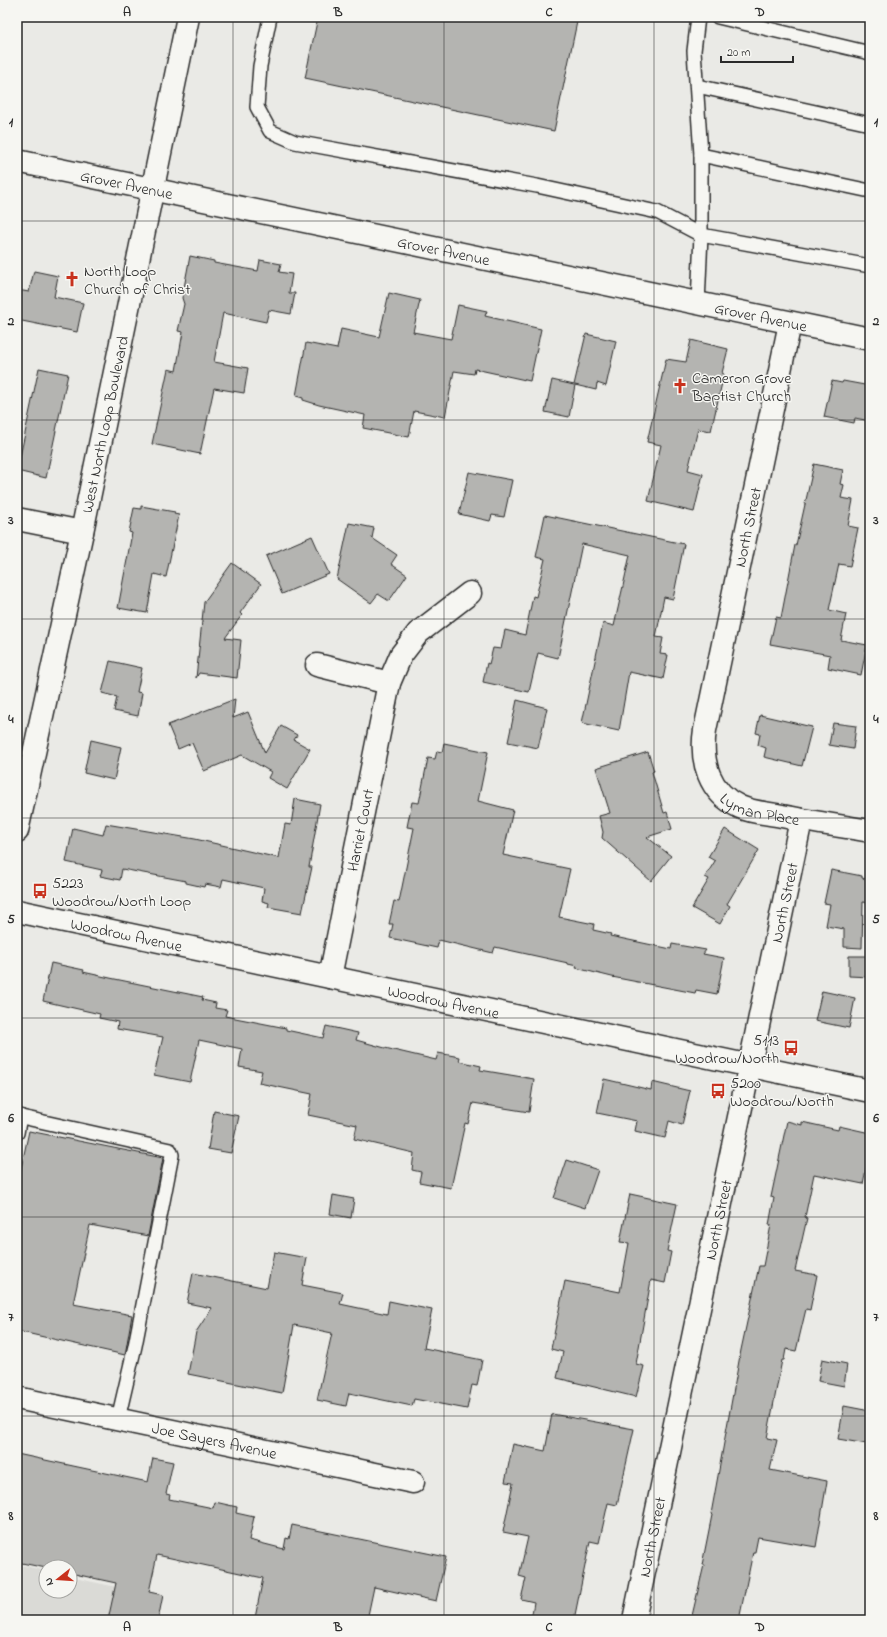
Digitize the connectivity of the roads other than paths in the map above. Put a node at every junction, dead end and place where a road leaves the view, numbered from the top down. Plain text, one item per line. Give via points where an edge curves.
1 (188, 17) edge
2 (270, 17) edge
3 (698, 17) edge
4 (718, 17) edge
5 (870, 53) edge
6 (697, 86) junction
7 (870, 124) edge
8 (701, 155) junction
9 (17, 161) edge
10 (153, 188) junction
11 (870, 191) edge
12 (701, 235) junction
13 (870, 266) edge
14 (698, 304) junction
15 (790, 323) junction
16 (870, 339) edge
17 (17, 519) edge
18 (82, 532) junction
19 (470, 593) dead end
20 (316, 665) dead end
21 (389, 683) junction
22 (705, 730) joint
23 (800, 820) junction
24 (17, 831) edge
25 (870, 831) edge
26 (17, 911) edge
27 (330, 977) junction
28 (749, 1066) junction
29 (870, 1091) edge
30 (19, 1116) edge
31 (17, 1133) edge
32 (17, 1398) edge
33 (118, 1419) junction
34 (413, 1482) dead end
35 (634, 1620) edge

1 - 10 street, West North Loop Boulevard
2 - 12 lane via 260,66 257,107 270,131 295,142 537,186 657,212
3 - 6 lane via 694,51
4 - 5 lane
6 - 7 lane
6 - 8 lane
8 - 11 lane
8 - 12 lane
9 - 10 street, Grover Avenue
10 - 14 street, Grover Avenue
10 - 18 street, West North Loop Boulevard
12 - 13 lane
12 - 14 lane
14 - 15 street, Grover Avenue
15 - 16 street, Grover Avenue
15 - 22 street, North Street
17 - 18 street
18 - 24 street, West North Loop Boulevard
19 - 21 street, Harriet Court via 418,633 401,655
20 - 21 street
21 - 27 street, Harriet Court
22 - 23 street, Lyman Place via 704,761 716,788 727,799 741,808
23 - 25 street, Lyman Place
23 - 28 street, North Street
26 - 27 street, Woodrow Avenue
27 - 28 street, Woodrow Avenue
28 - 29 street, Woodrow Avenue
28 - 35 street, North Street
30 - 31 lane
30 - 33 lane via 170,1150 172,1155 135,1346
32 - 33 street, Joe Sayers Avenue
33 - 34 street, Joe Sayers Avenue

